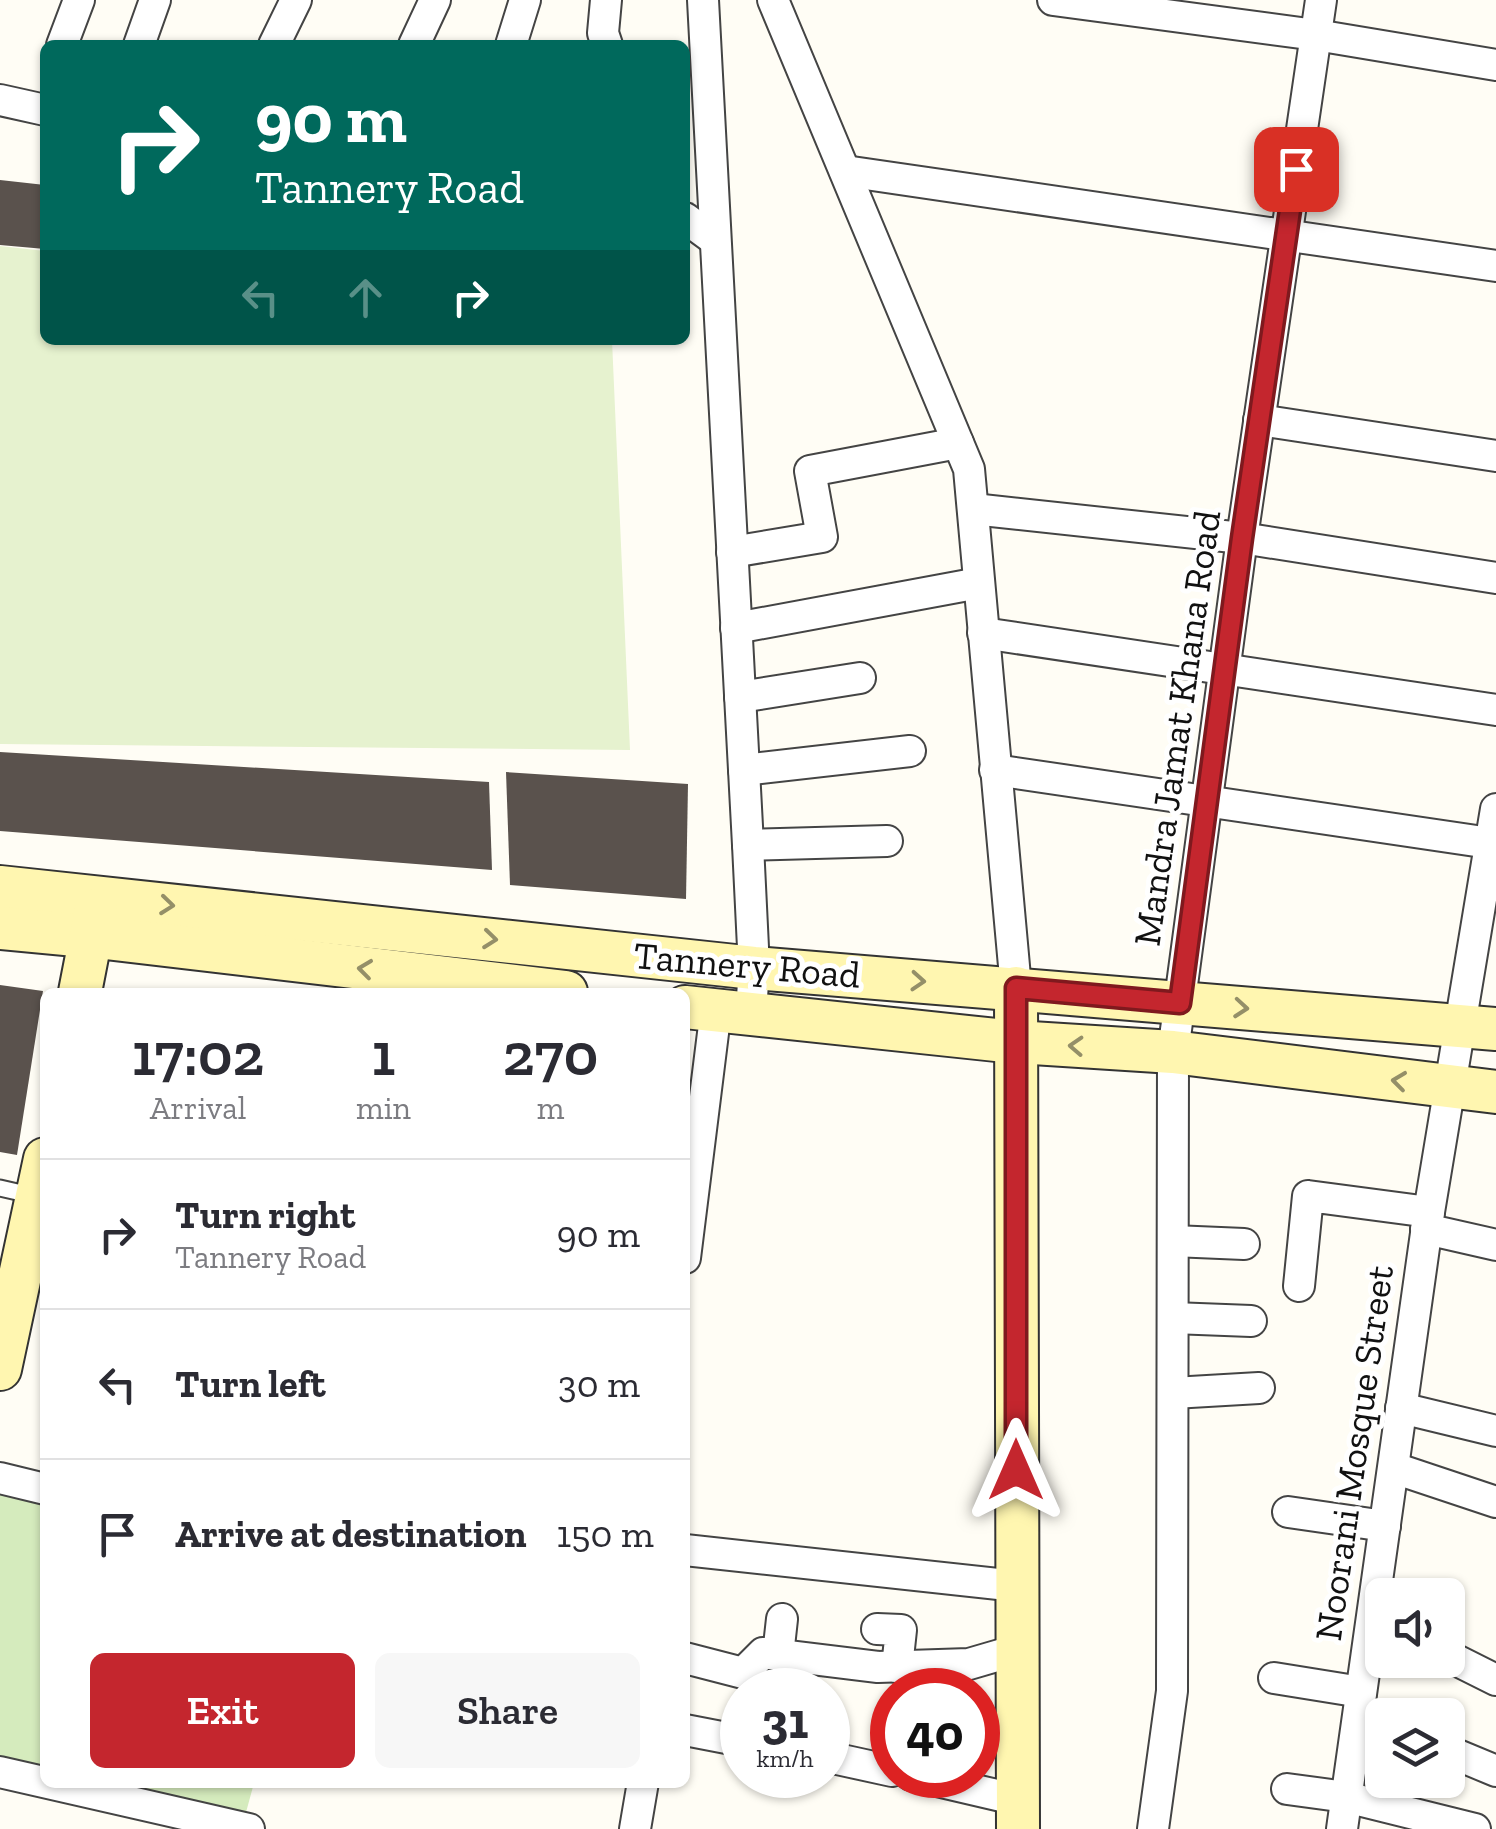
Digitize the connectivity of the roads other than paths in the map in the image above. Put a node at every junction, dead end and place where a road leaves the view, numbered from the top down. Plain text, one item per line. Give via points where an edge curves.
1 (79, 0) edge
2 (155, 0) edge
3 (296, 0) edge
4 (435, 0) edge
5 (525, 0) edge
6 (606, 0) edge
7 (702, 0) edge
8 (773, 0) edge
9 (1053, 0) edge
10 (1321, 0) edge
11 (1316, 36) junction
12 (64, 40) edge
13 (141, 40) edge
14 (276, 40) edge
15 (416, 40) edge
16 (513, 40) edge
17 (605, 40) edge
18 (1496, 64) edge
19 (0, 100) edge
20 (40, 103) edge
21 (845, 171) junction
22 (690, 222) edge
23 (1286, 236) junction
24 (715, 240) junction
25 (1496, 266) edge
26 (1259, 420) junction
27 (958, 443) junction
28 (1496, 456) edge
29 (973, 509) junction
30 (1242, 538) junction
31 (732, 552) junction
32 (1496, 578) edge
33 (979, 583) junction
34 (736, 628) junction
35 (983, 633) junction
36 (1225, 669) junction
37 (860, 678) dead end
38 (740, 697) junction
39 (1496, 710) edge
40 (910, 752) dead end
41 (744, 770) junction
42 (995, 770) junction
43 (1208, 800) junction
44 (1496, 809) edge
45 (886, 841) dead end
46 (1493, 844) edge
47 (748, 845) junction
48 (0, 887) edge
49 (95, 917) junction
50 (0, 928) edge
51 (754, 968) junction
52 (81, 988) edge
53 (541, 988) edge
54 (1016, 988) junction
55 (1180, 1003) junction
56 (717, 1009) edge
57 (1478, 1026) edge
58 (1015, 1042) junction
59 (1173, 1052) junction
60 (1450, 1088) junction
61 (1496, 1092) edge
62 (27, 1181) edge
63 (690, 1219) edge
64 (1427, 1220) junction
65 (1173, 1241) junction
66 (1244, 1244) dead end
67 (1496, 1245) edge
68 (1298, 1286) dead end
69 (1173, 1318) junction
70 (1251, 1321) dead end
71 (0, 1368) edge
72 (1259, 1388) dead end
73 (1173, 1393) junction
74 (1401, 1408) junction
75 (1496, 1430) edge
76 (1394, 1468) junction
77 (0, 1478) edge
78 (40, 1489) edge
79 (1496, 1502) edge
80 (1288, 1512) dead end
81 (1384, 1526) junction
82 (690, 1551) edge
83 (1380, 1578) edge
84 (1016, 1586) junction
85 (782, 1619) dead end
86 (877, 1630) dead end
87 (1017, 1650) junction
88 (778, 1655) junction
89 (690, 1659) edge
90 (1465, 1664) edge
91 (897, 1667) junction
92 (1274, 1678) dead end
93 (1496, 1680) edge
94 (1365, 1709) edge
95 (1365, 1718) edge
96 (690, 1731) edge
97 (720, 1737) edge
98 (1465, 1758) edge
99 (0, 1772) edge
100 (1496, 1772) edge
101 (40, 1782) edge
102 (67, 1788) edge
103 (643, 1788) edge
104 (1288, 1789) dead end
105 (1346, 1797) junction
106 (974, 1798) edge
107 (1018, 1814) edge
108 (645, 1827) edge
109 (234, 1828) edge
110 (1152, 1829) edge
111 (1342, 1829) edge
112 (1476, 1829) edge

1 - 12 street
2 - 13 street
3 - 14 street
4 - 15 street
5 - 16 street
6 - 17 street
7 - 24 street
8 - 21 street
9 - 11 street
10 - 11 street, Mandra Jamat Khana Road
11 - 18 street
11 - 23 street, Mandra Jamat Khana Road
19 - 20 street
21 - 23 street
21 - 27 street
22 - 24 street
23 - 25 street
23 - 26 street, Mandra Jamat Khana Road
24 - 31 street
26 - 28 street
26 - 30 street, Mandra Jamat Khana Road
27 - 29 street via 970,469
27 - 31 street via 810,471 822,537
29 - 30 street
29 - 33 street
30 - 32 street
30 - 36 street, Mandra Jamat Khana Road
31 - 34 street
33 - 34 street
33 - 35 street
34 - 38 street
35 - 36 street
35 - 42 street
36 - 39 street
36 - 43 street, Mandra Jamat Khana Road
37 - 38 street
38 - 41 street
40 - 41 street
41 - 47 street
42 - 43 street
42 - 54 street
43 - 46 street
43 - 55 street, Mandra Jamat Khana Road
44 - 46 street, Noorani Mosque Street
45 - 47 street
46 - 57 street, Noorani Mosque Street
47 - 51 street
48 - 49 main road, Tannery Road
49 - 50 main road, Tannery Road
49 -> 51 main road, Tannery Road
49 - 52 main road
53 -> 49 main road, Tannery Road
51 -> 54 main road, Tannery Road
51 - 56 street
54 - 55 main road, Tannery Road
54 - 58 main road
55 -> 57 main road, Tannery Road
55 - 59 street, Mandra Jamat Khana Road
56 - 58 main road, Tannery Road
56 - 63 street
57 - 60 street, Noorani Mosque Street
59 -> 58 main road, Tannery Road
58 - 84 main road
60 -> 59 main road, Tannery Road
59 - 65 street, Mandra Jamat Khana Road
60 - 61 main road, Tannery Road
60 - 64 street, Noorani Mosque Street
62 - 71 main road
64 - 67 street
64 - 68 street via 1308,1196
64 - 74 street, Noorani Mosque Street
65 - 66 street
65 - 69 street, Mandra Jamat Khana Road
69 - 70 street
69 - 73 street, Mandra Jamat Khana Road
72 - 73 street
73 - 110 street, Mandra Jamat Khana Road via 1172,1691
74 - 75 street
74 - 76 street, Noorani Mosque Street
76 - 79 street
76 - 81 street, Noorani Mosque Street
77 - 78 street
80 - 81 street
81 - 83 street, Noorani Mosque Street
82 - 84 street
84 - 87 main road
85 - 88 street
86 - 91 street via 901,1630
87 - 91 street via 969,1664
87 - 107 main road
88 - 89 street via 764,1653 743,1673
88 - 91 street
90 - 93 street
92 - 94 street
95 - 105 street, Noorani Mosque Street
96 - 97 street
98 - 100 street
99 - 101 street
102 - 109 street
103 - 108 street
104 - 105 street
105 - 111 street, Noorani Mosque Street
105 - 112 street
106 - 107 street

